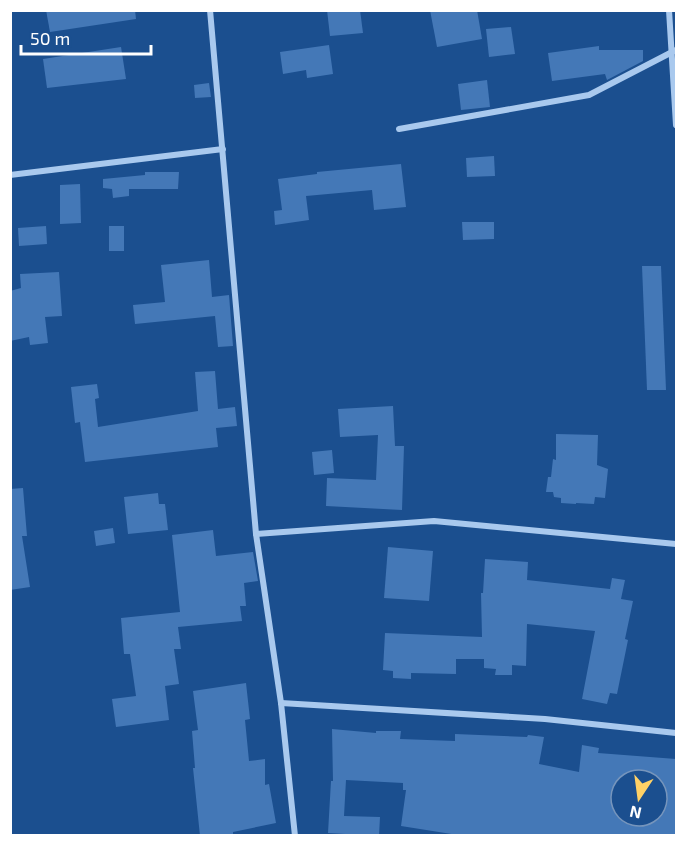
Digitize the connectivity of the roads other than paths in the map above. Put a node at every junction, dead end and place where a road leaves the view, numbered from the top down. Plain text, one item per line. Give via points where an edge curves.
1 (210, 10) edge
2 (669, 10) edge
3 (675, 50) edge
4 (676, 126) edge
5 (399, 129) dead end
6 (223, 149) junction
7 (10, 175) edge
8 (256, 534) junction
9 (676, 544) edge
10 (281, 703) junction
11 (676, 733) edge
12 (295, 836) edge

1 - 6 street
2 - 3 street
3 - 4 street
3 - 5 street via 589,95
6 - 7 street
6 - 8 street
8 - 9 street via 434,520
8 - 10 street
10 - 11 street via 545,719
10 - 12 street

